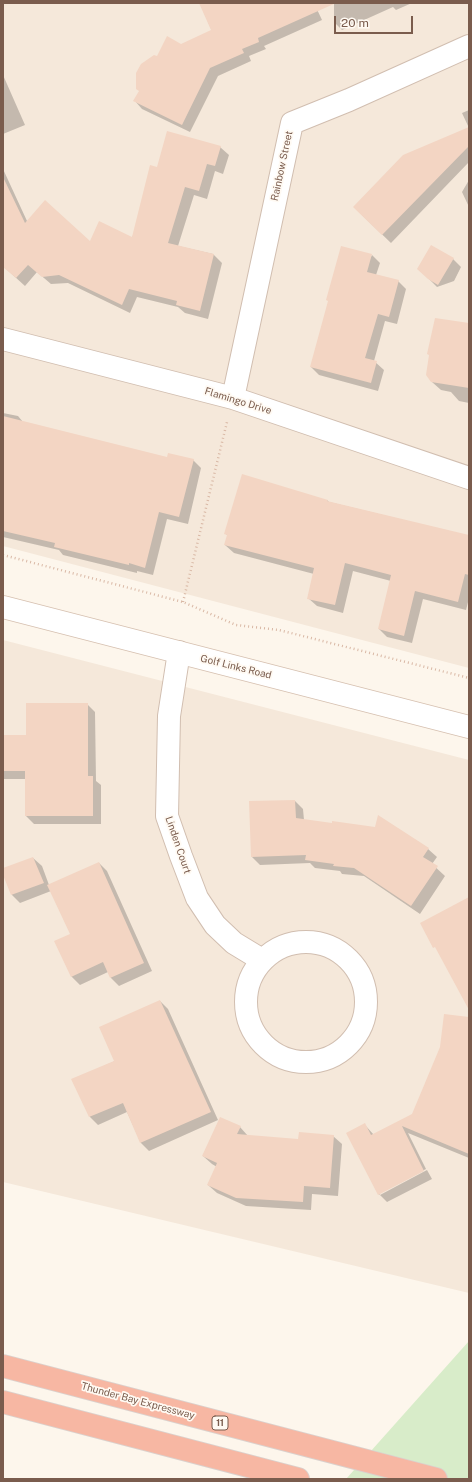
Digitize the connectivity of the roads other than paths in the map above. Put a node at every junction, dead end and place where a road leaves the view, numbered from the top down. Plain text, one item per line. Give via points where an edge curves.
1 (469, 46) edge
2 (3, 339) edge
3 (233, 398) junction
4 (469, 478) edge
5 (3, 607) edge
6 (179, 652) junction
7 (469, 727) edge
8 (262, 960) junction
9 (3, 1366) edge
10 (3, 1402) edge
11 (298, 1479) edge
12 (436, 1479) edge

1 - 3 street, Rainbow Street via 349,100 292,122
2 - 3 street, Flamingo Drive
3 - 4 street, Flamingo Drive
5 - 6 street, Golf Links Road
6 - 7 street, Golf Links Road
6 - 8 street, Linden Court via 169,716 167,816 197,898 216,925 234,944
8 - 8 street via 251,977 245,996 247,1016 255,1035 269,1050 287,1060 307,1063 327,1060 344,1049 358,1034 365,1015 366,996 361,977 350,960 335,949 316,942 296,942 278,948
9 - 12 highway, Thunder Bay Expressway / 11
10 - 11 highway

